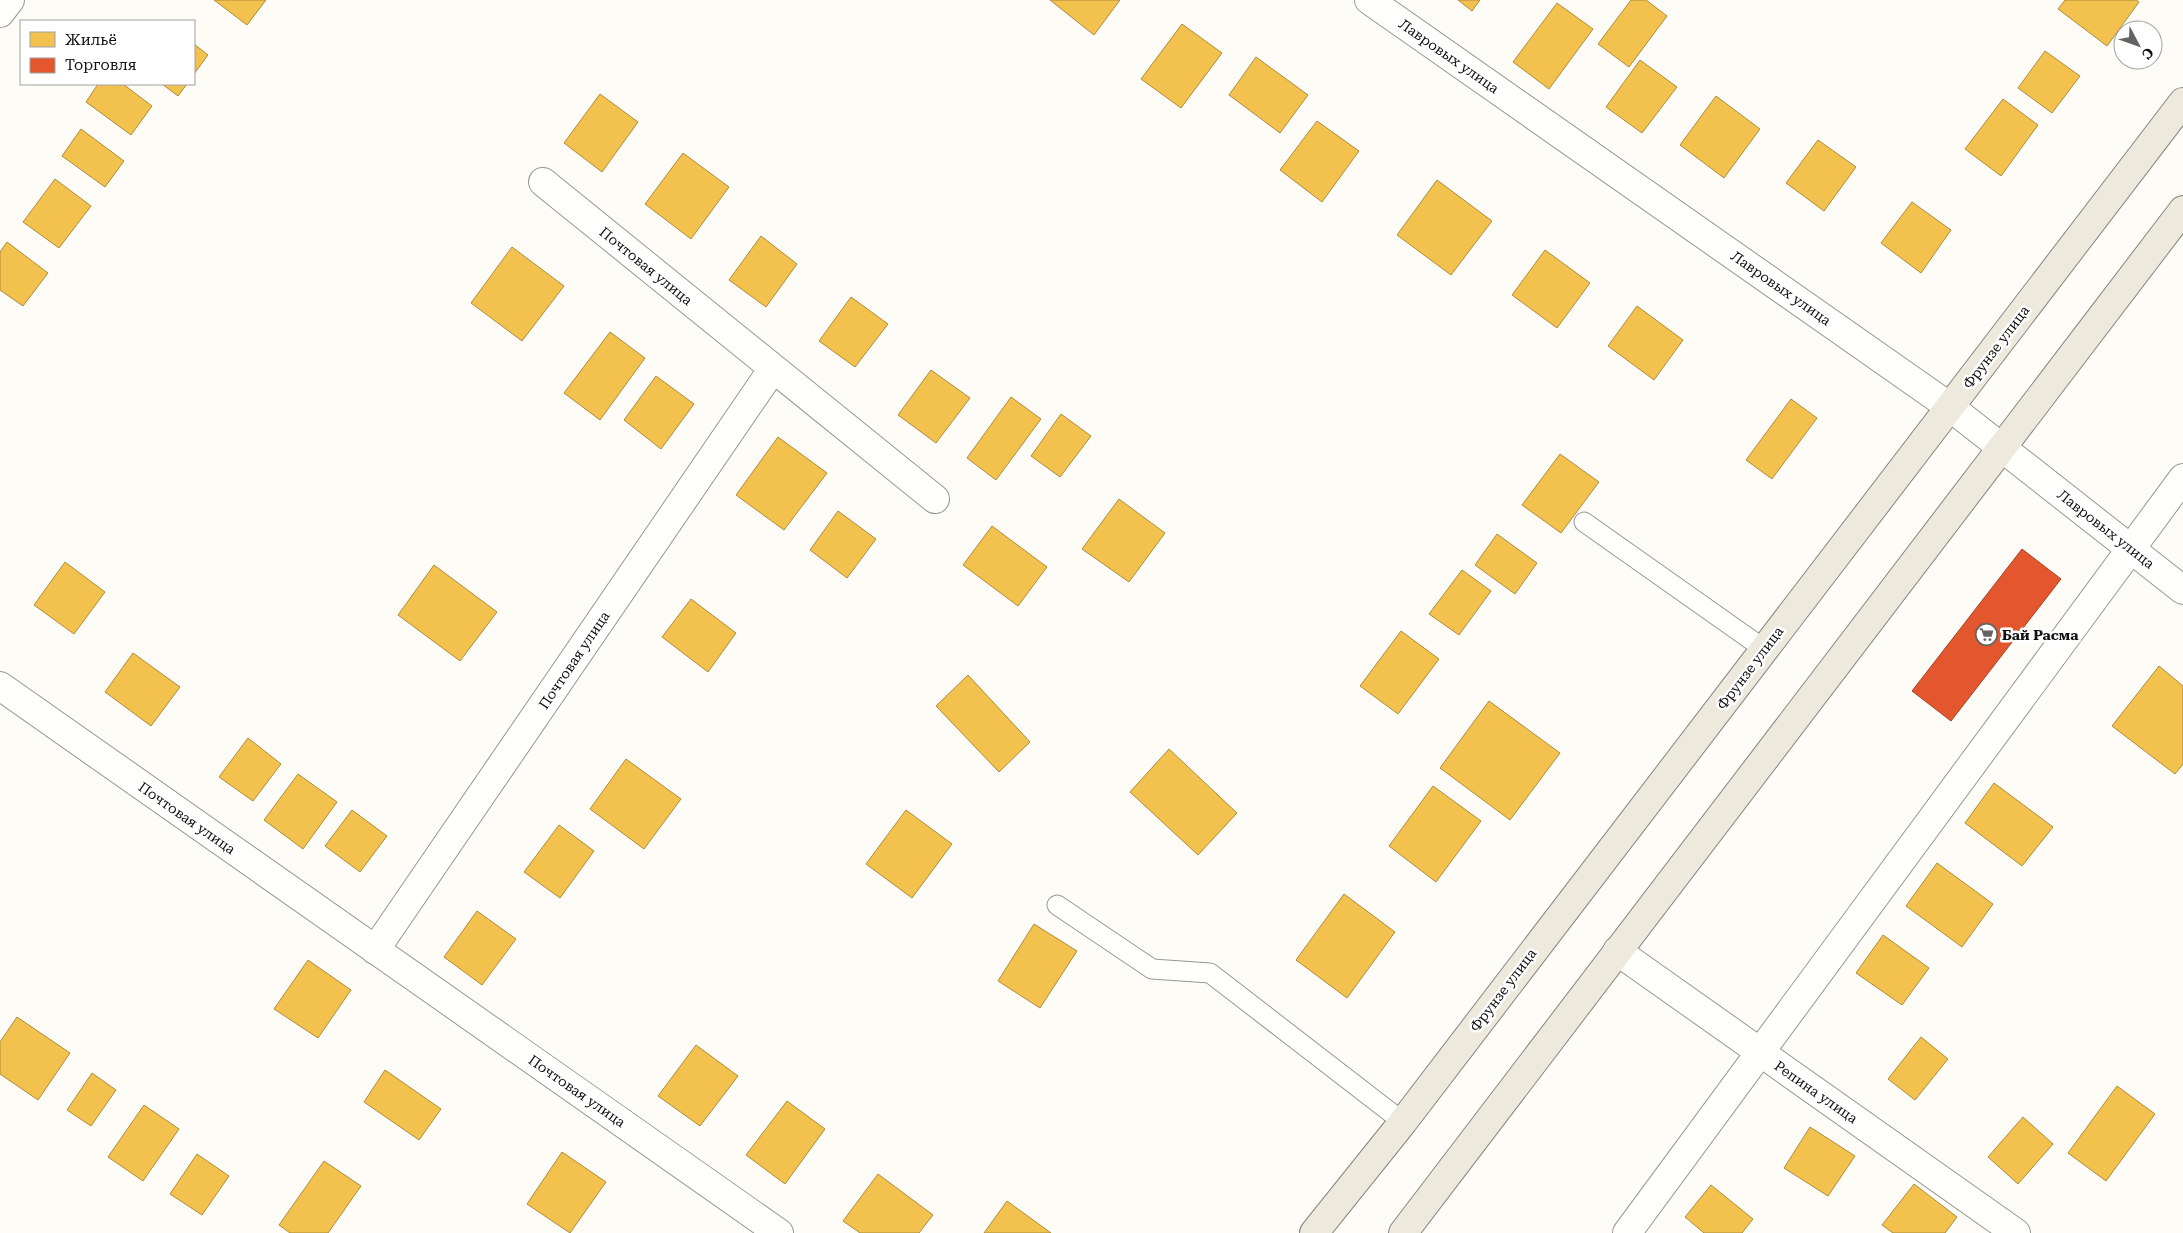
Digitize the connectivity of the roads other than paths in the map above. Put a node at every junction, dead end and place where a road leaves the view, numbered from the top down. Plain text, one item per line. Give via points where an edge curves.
1 (10, 0) edge
2 (1369, 0) edge
3 (0, 13) edge
4 (2183, 102) edge
5 (543, 182) dead end
6 (2183, 210) edge
7 (772, 370) junction
8 (1950, 406) junction
9 (2003, 447) junction
10 (2183, 478) edge
11 (934, 499) dead end
12 (1584, 522) dead end
13 (2130, 548) junction
14 (2183, 590) edge
15 (1764, 649) junction
16 (0, 686) edge
17 (1056, 905) dead end
18 (375, 950) junction
19 (1617, 952) junction
20 (1760, 1053) junction
21 (1402, 1122) junction
22 (779, 1233) edge
23 (1314, 1233) edge
24 (1403, 1233) edge
25 (1627, 1233) edge
26 (2016, 1233) edge

1 - 3 street
2 - 8 street, Лавровых улица
4 - 8 main road, Фрунзе улица
5 - 7 street, Почтовая улица
6 - 9 main road
7 - 11 street, Почтовая улица
7 - 18 street, Почтовая улица
8 - 9 street, Лавровых улица
8 - 15 main road, Фрунзе улица
9 - 13 street, Лавровых улица
9 - 19 main road
10 - 13 street
12 - 15 lane
13 - 14 street, Лавровых улица
13 - 20 street
15 - 21 main road, Фрунзе улица
16 - 18 street, Почтовая улица
17 - 21 lane via 1152,969 1210,973
18 - 22 street, Почтовая улица
19 - 20 street, Репина улица
19 - 24 main road
20 - 25 street
20 - 26 street, Репина улица
21 - 23 main road, Фрунзе улица

